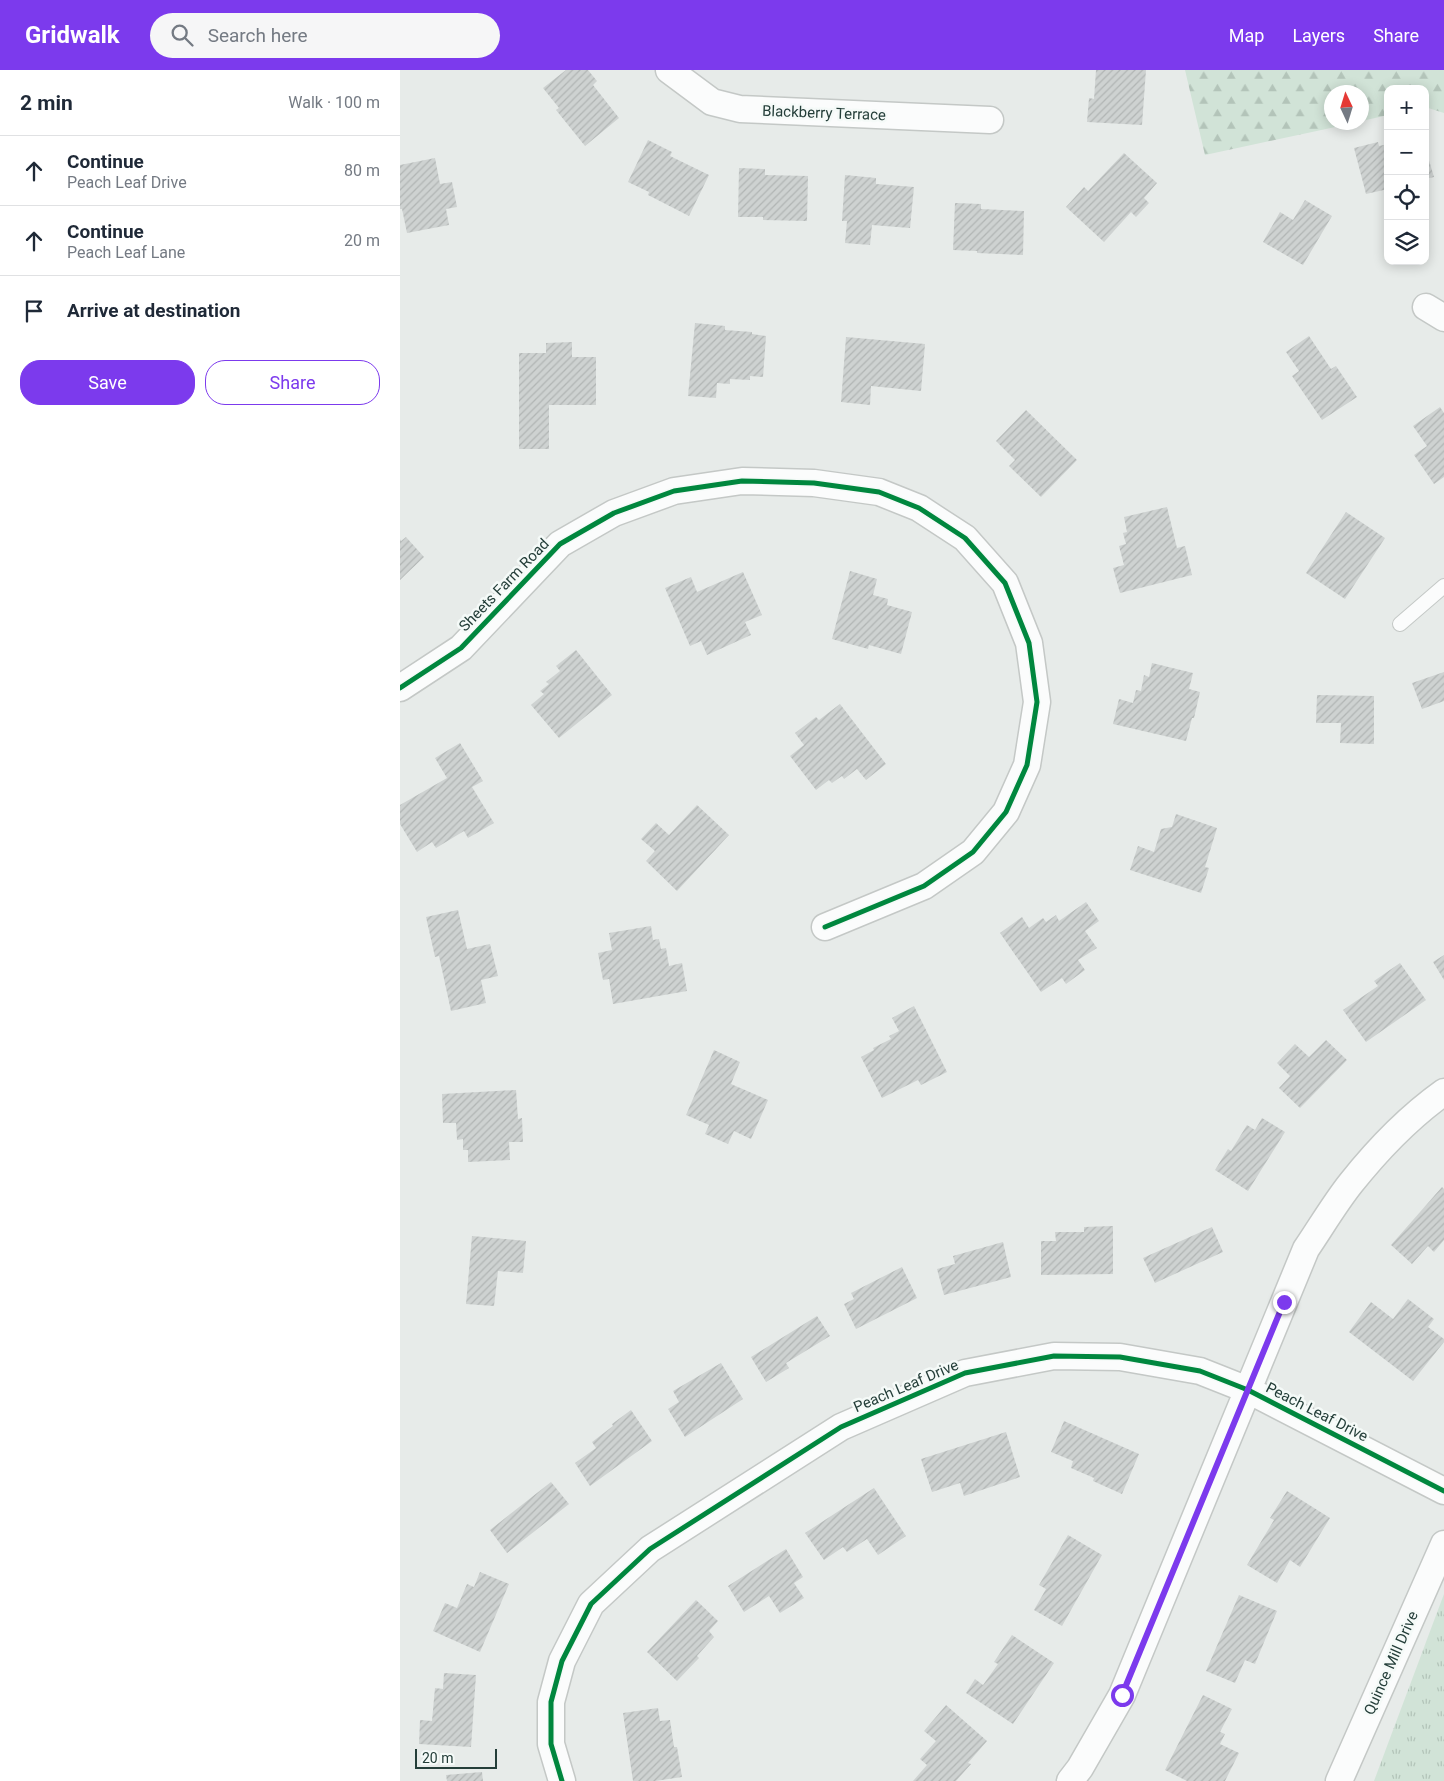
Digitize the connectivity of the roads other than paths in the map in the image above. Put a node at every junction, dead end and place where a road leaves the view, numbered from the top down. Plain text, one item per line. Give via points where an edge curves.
1 (669, 70) edge
2 (990, 120) dead end
3 (1444, 586) edge
4 (1400, 624) dead end
5 (400, 688) edge
6 (825, 927) dead end
7 (1444, 1092) edge
8 (1248, 1390) junction
9 (1444, 1491) edge
10 (1444, 1544) edge
11 (562, 1781) edge
12 (1070, 1781) edge
13 (1339, 1781) edge

1 - 2 street, Blackberry Terrace via 712,102 740,109
3 - 4 lane
5 - 6 street, Sheets Farm Road via 461,648 560,544 614,513 674,491 742,481 814,483 879,492 919,508 965,538 1005,583 1029,643 1037,702 1027,765 1006,812 973,852 924,886
7 - 8 street via 1388,1140 1351,1183 1306,1249
8 - 9 street, Peach Leaf Drive
8 - 11 street, Peach Leaf Drive via 1200,1370 1120,1357 1054,1356 965,1373 841,1427 650,1549 591,1604 562,1660 551,1702 551,1744
8 - 12 street, Peach Leaf Drive via 1122,1695
10 - 13 street, Quince Mill Drive

